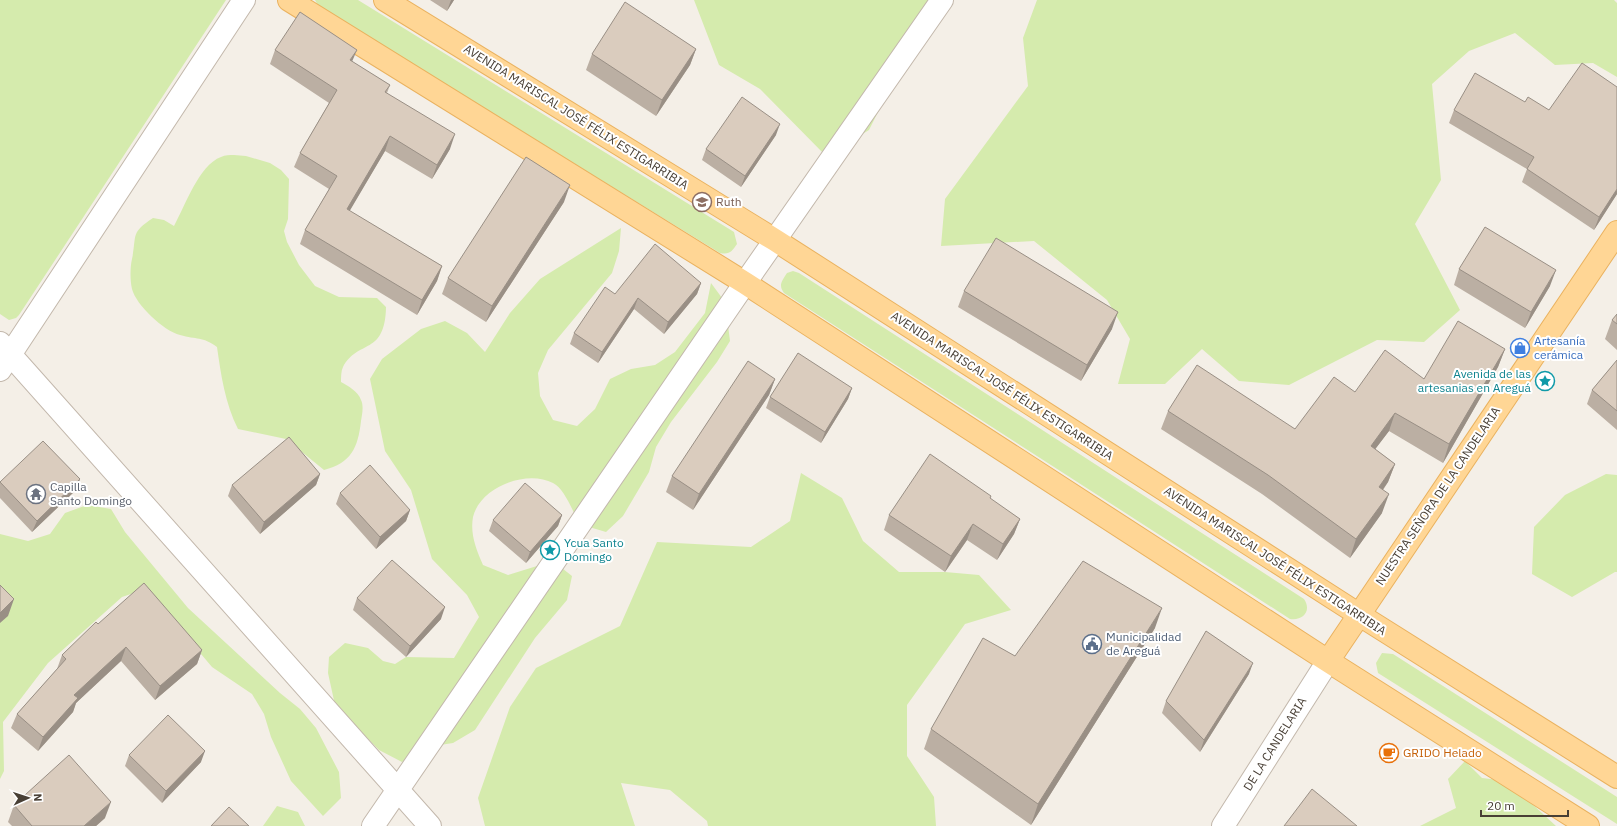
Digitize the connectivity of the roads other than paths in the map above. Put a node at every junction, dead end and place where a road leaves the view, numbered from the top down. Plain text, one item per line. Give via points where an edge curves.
1 (244, 0) edge
2 (289, 0) edge
3 (385, 0) edge
4 (942, 0) edge
5 (1617, 232) edge
6 (775, 240) junction
7 (745, 283) junction
8 (3, 356) edge
9 (1358, 614) junction
10 (1328, 661) junction
11 (1617, 777) edge
12 (398, 791) junction
13 (373, 826) edge
14 (430, 826) edge
15 (1223, 826) edge
16 (1588, 826) edge

1 - 8 street
2 - 7 main road
3 - 6 main road, AVENIDA MARISCAL JOSÉ FÉLIX ESTIGARRIBIA
4 - 6 street
5 - 9 main road, NUESTRA SEÑORA DE LA CANDELARIA
6 - 7 street
6 - 9 main road, AVENIDA MARISCAL JOSÉ FÉLIX ESTIGARRIBIA
7 - 10 main road
7 - 12 street
8 - 12 street
9 - 10 main road, NUESTRA SEÑORA DE LA CANDELARIA
9 - 11 main road, AVENIDA MARISCAL JOSÉ FÉLIX ESTIGARRIBIA
10 - 15 street, DE LA CANDELARIA
10 - 16 main road
12 - 13 street
12 - 14 street

